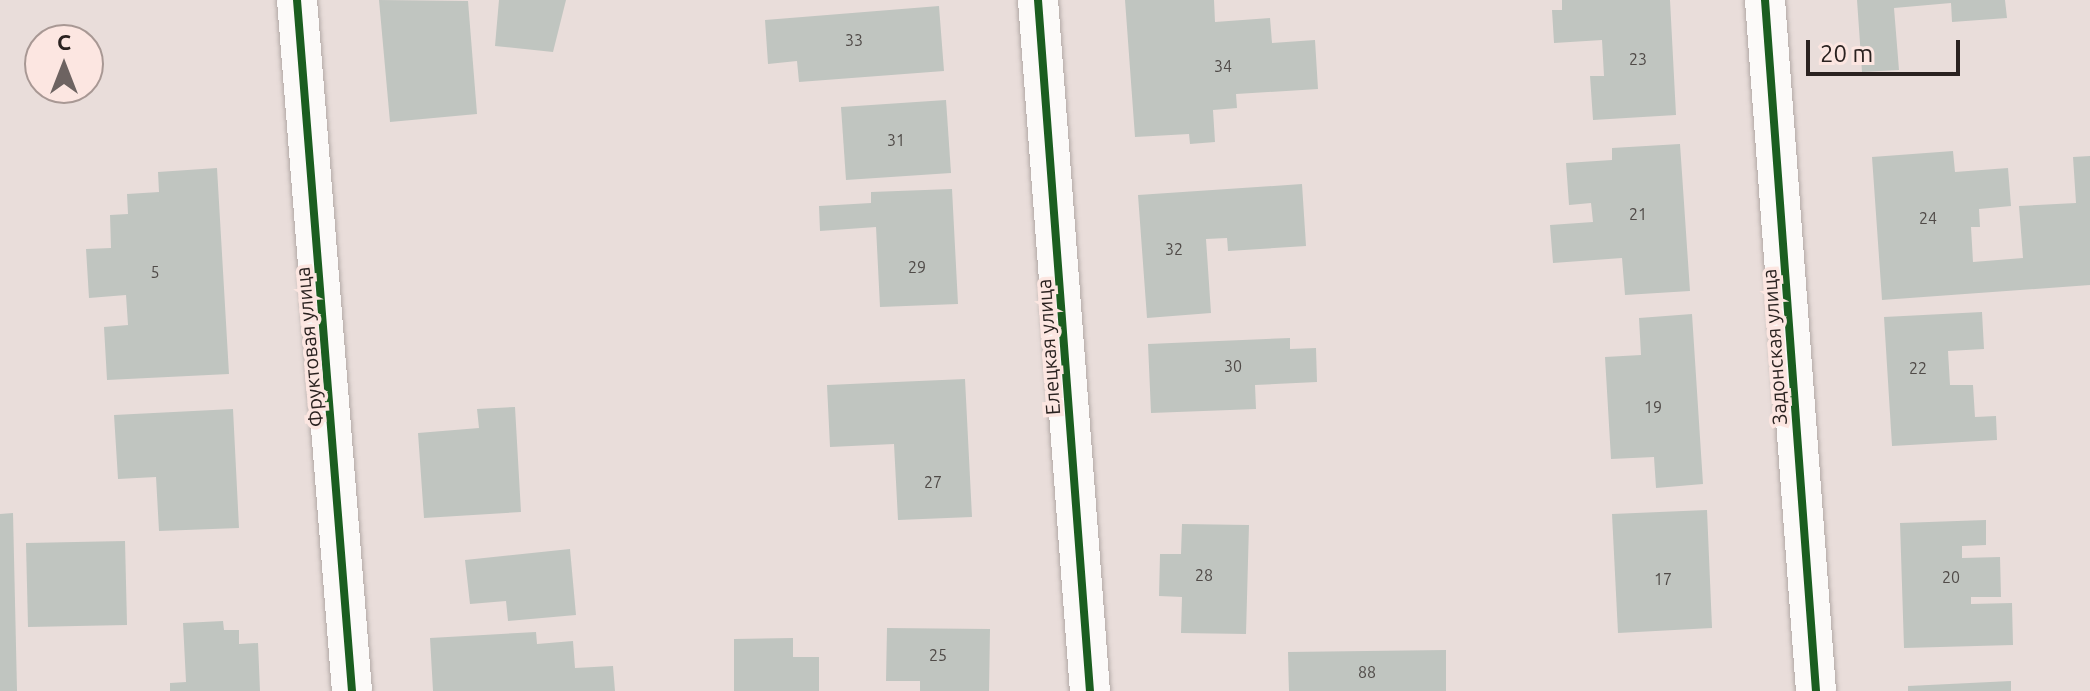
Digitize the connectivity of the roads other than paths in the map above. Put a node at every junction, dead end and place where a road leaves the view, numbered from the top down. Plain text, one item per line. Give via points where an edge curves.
1 (297, 0) edge
2 (1038, 0) edge
3 (1765, 0) edge
4 (352, 691) edge
5 (1090, 691) edge
6 (1816, 691) edge

1 - 4 street, Фруктовая улица
2 - 5 street, Елецкая улица
3 - 6 street, Задонская улица

